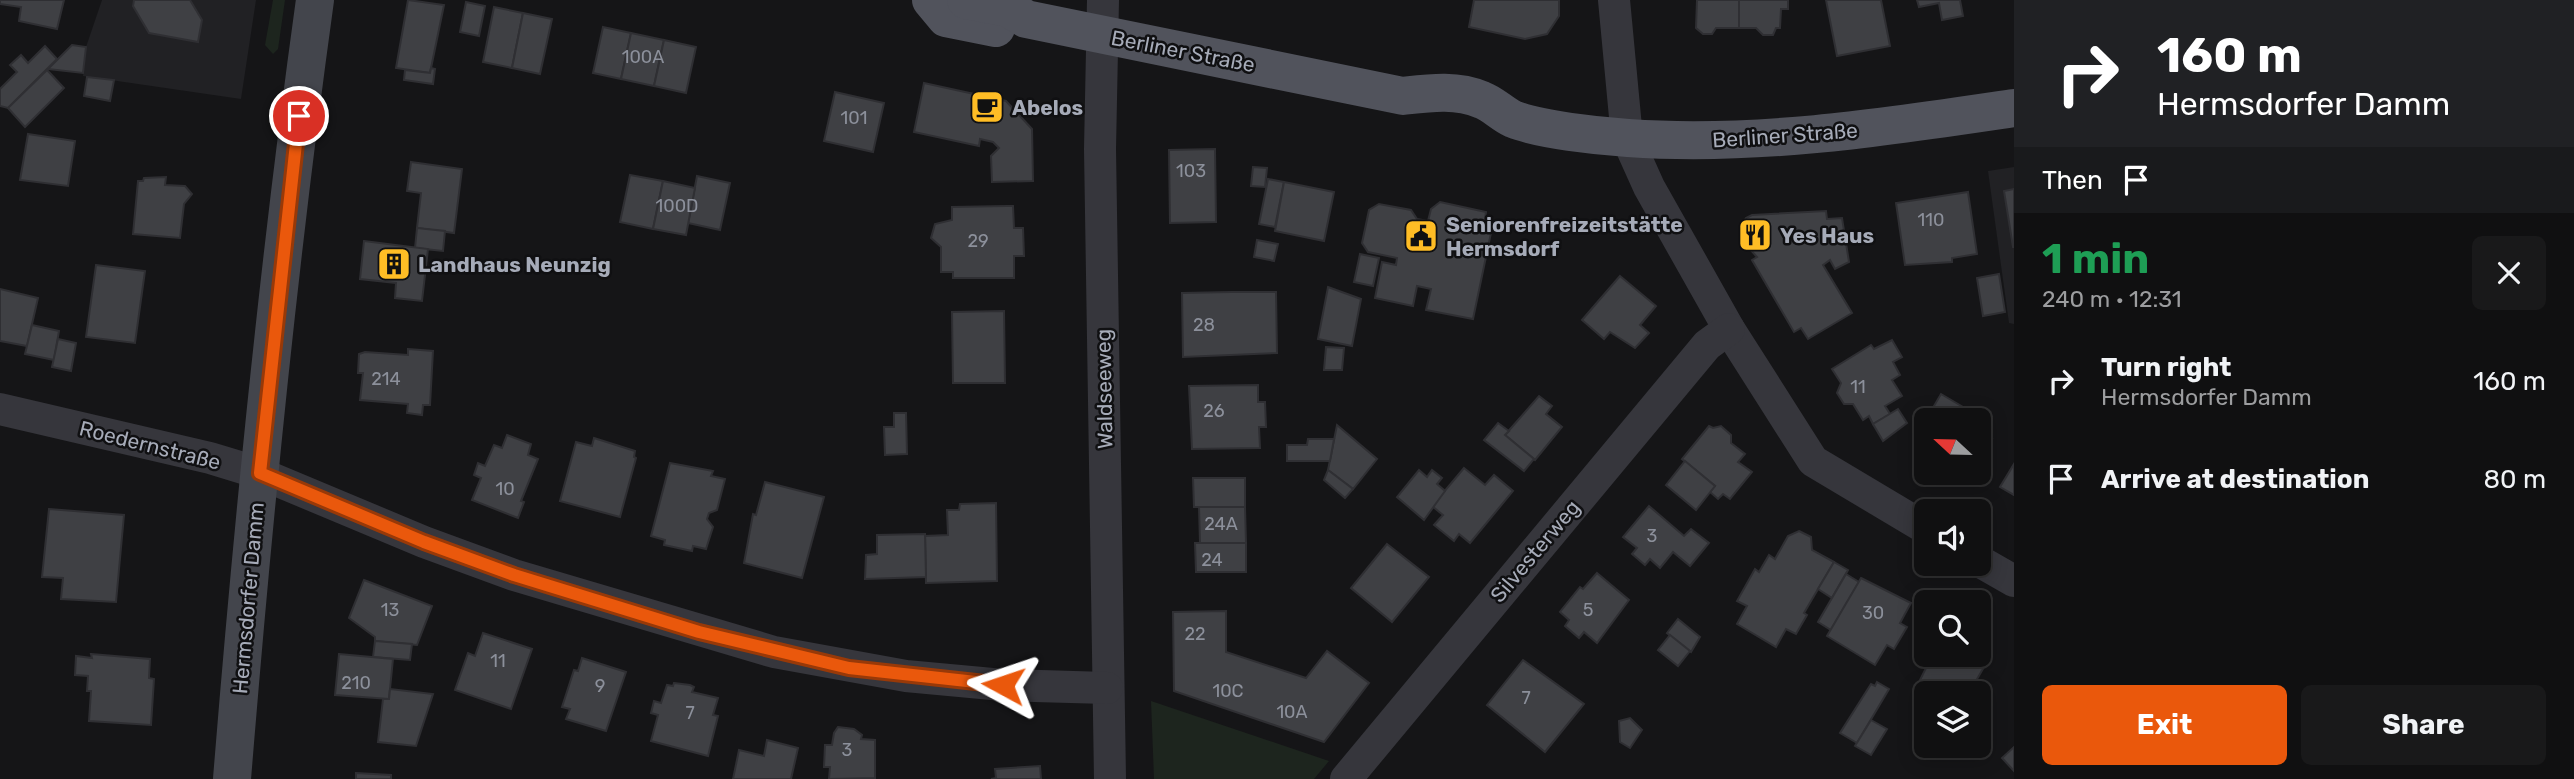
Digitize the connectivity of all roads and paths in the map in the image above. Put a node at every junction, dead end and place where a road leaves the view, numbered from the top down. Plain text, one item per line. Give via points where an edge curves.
1 (315, 0) edge
2 (931, 0) edge
3 (966, 0) edge
4 (1614, 0) edge
5 (1103, 17) edge
6 (1026, 19) junction
7 (2014, 108) edge
8 (1627, 138) junction
9 (1729, 329) junction
10 (0, 409) edge
11 (260, 473) junction
12 (1914, 521) edge
13 (1991, 568) edge
14 (2014, 581) edge
15 (1107, 688) junction
16 (232, 779) edge
17 (1111, 779) edge
18 (1346, 779) edge

1 - 11 main road, Hermsdorfer Damm via 289,180
2 - 6 main road via 946,18 1004,29
3 - 6 main road, Berliner Straße via 1008,8
4 - 8 street
5 - 6 main road, Berliner Straße
5 - 8 main road, Berliner Straße via 1403,96 1437,117 1478,126 1514,120
5 - 15 street, Waldseeweg via 1100,149
7 - 8 main road, Berliner Straße via 1752,141
8 - 9 street via 1649,187
9 - 12 street via 1813,461
9 - 18 street, Silvesterweg via 1707,345
10 - 11 street, Roedernstraße
11 - 15 street, Roedernstraße via 514,575 774,652 906,676
11 - 16 main road, Hermsdorfer Damm
13 - 14 street
15 - 17 street, Waldseeweg

